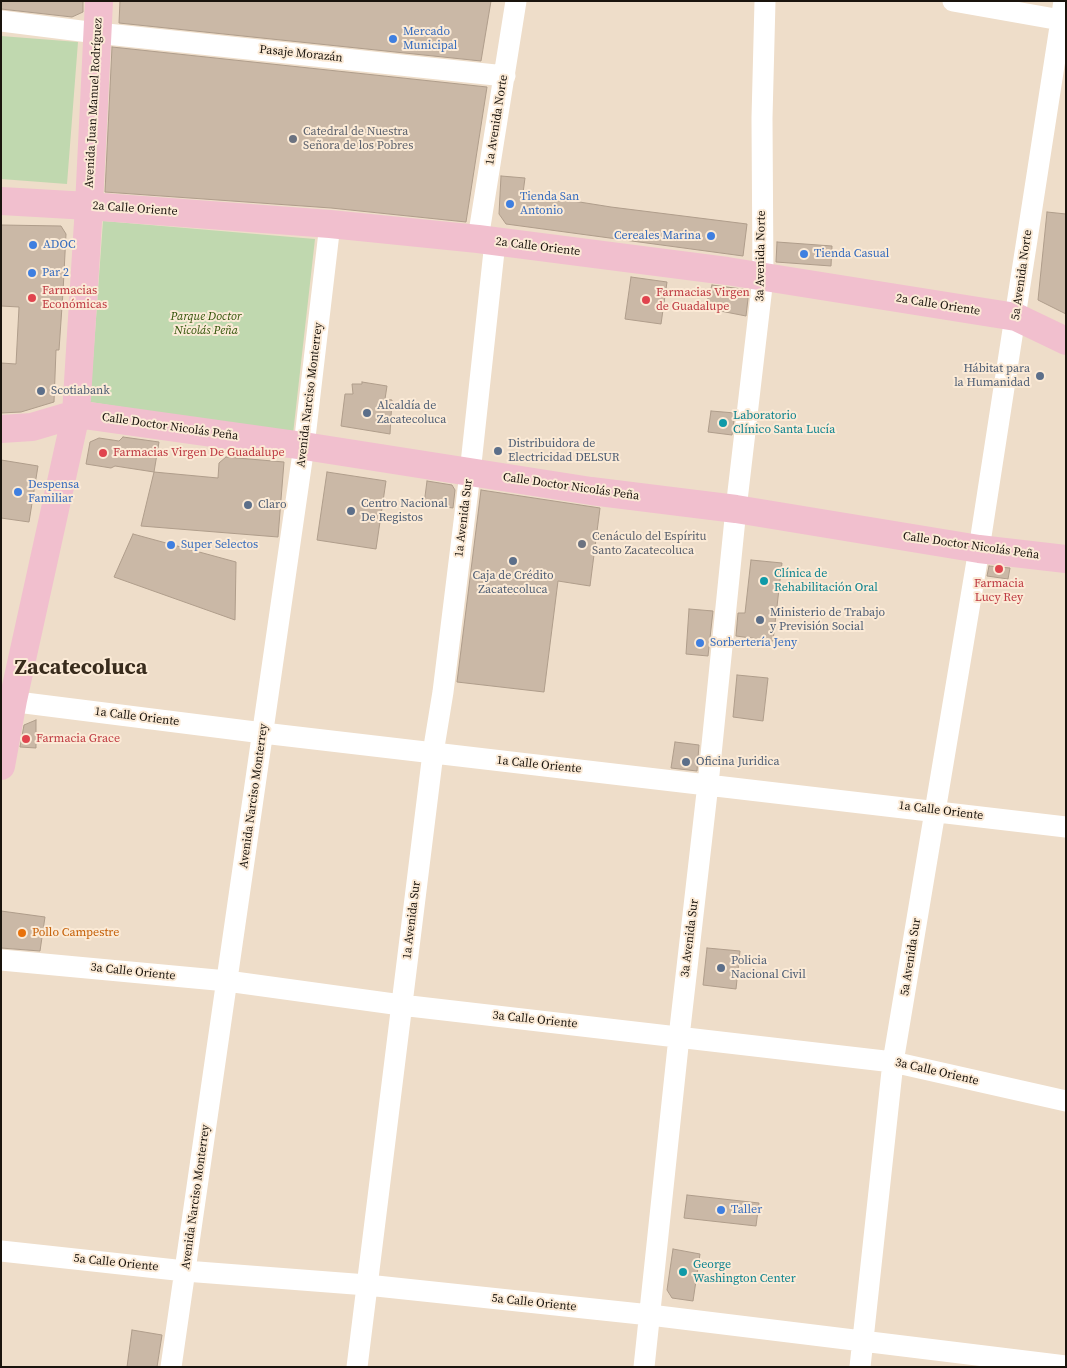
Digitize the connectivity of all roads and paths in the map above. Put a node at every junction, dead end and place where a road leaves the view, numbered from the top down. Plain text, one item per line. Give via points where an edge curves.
1 (99, 1) edge
2 (516, 1) edge
3 (765, 1) edge
4 (953, 1) edge
5 (1063, 14) edge
6 (1, 20) edge
7 (97, 33) junction
8 (505, 76) junction
9 (1, 200) edge
10 (89, 206) junction
11 (330, 224) junction
12 (487, 240) junction
13 (763, 278) junction
14 (1016, 317) junction
15 (1066, 341) edge
16 (76, 414) junction
17 (1, 429) edge
18 (304, 446) junction
19 (470, 473) junction
20 (736, 509) junction
21 (979, 549) junction
22 (1066, 559) edge
23 (7, 700) edge
24 (263, 733) junction
25 (433, 753) junction
26 (1, 766) edge
27 (708, 784) junction
28 (935, 810) junction
29 (1066, 826) edge
30 (1, 960) edge
31 (226, 981) junction
32 (401, 1005) junction
33 (679, 1037) junction
34 (893, 1062) junction
35 (1066, 1101) edge
36 (1, 1251) edge
37 (185, 1271) junction
38 (367, 1285) junction
39 (650, 1315) junction
40 (863, 1341) junction
41 (1066, 1366) edge
42 (171, 1367) edge
43 (357, 1367) edge
44 (644, 1367) edge
45 (860, 1367) edge

1 - 7 main road, Avenida Juan Manuel Rodríguez
2 - 8 street, 1a Avenida Norte
3 - 13 street, 3a Avenida Norte
4 - 5 street
5 - 14 street, 5a Avenida Norte
6 - 7 street, Pasaje Morazán
7 - 8 street, Pasaje Morazán
7 - 10 main road, Avenida Juan Manuel Rodríguez
8 - 12 street, 1a Avenida Norte
9 - 10 main road, 2a Calle Oriente
10 - 11 main road, 2a Calle Oriente
10 - 16 main road, Avenida Juan Manuel Rodríguez
11 - 12 main road, 2a Calle Oriente
11 - 18 street, Avenida Narciso Monterrey
12 - 13 main road, 2a Calle Oriente
12 - 19 street, 1a Avenida Norte
13 - 14 main road, 2a Calle Oriente
13 - 20 street, 3a Avenida Norte
14 - 15 main road, 2a Calle Oriente
14 - 21 street, 5a Avenida Norte
16 - 17 main road via 32,427
16 - 18 main road, Calle Doctor Nicolás Peña
16 - 23 main road, Avenida Juan Manuel Rodríguez
18 - 19 main road, Calle Doctor Nicolás Peña
18 - 24 street, Avenida Narciso Monterrey
19 - 20 main road, Calle Doctor Nicolás Peña
19 - 25 street, 1a Avenida Sur
20 - 21 main road, Calle Doctor Nicolás Peña
20 - 27 street, 3a Avenida Sur
21 - 22 main road, Calle Doctor Nicolás Peña
21 - 28 street, 5a Avenida Sur
23 - 24 street, 1a Calle Oriente
23 - 26 main road, Avenida Juan Manuel Rodríguez
24 - 25 street, 1a Calle Oriente
24 - 31 street, Avenida Narciso Monterrey
25 - 27 street, 1a Calle Oriente
25 - 32 street, 1a Avenida Sur
27 - 28 street, 1a Calle Oriente
27 - 33 street, 3a Avenida Sur
28 - 29 street, 1a Calle Oriente
28 - 34 street, 5a Avenida Sur
30 - 31 street, 3a Calle Oriente
31 - 32 street, 3a Calle Oriente
31 - 37 street, Avenida Narciso Monterrey
32 - 33 street, 3a Calle Oriente
32 - 38 street, 1a Avenida Sur
33 - 34 street, 3a Calle Oriente
33 - 39 street, 3a Avenida Sur
34 - 35 street, 3a Calle Oriente
34 - 40 street, 5a Avenida Sur
36 - 37 street, 5a Calle Oriente
37 - 38 street, 5a Calle Oriente
37 - 42 street, Avenida Narciso Monterrey
38 - 39 street, 5a Calle Oriente
38 - 43 street, 1a Avenida Sur
39 - 40 street, 5a Calle Oriente
39 - 44 street, 3a Avenida Sur
40 - 41 street, 5a Calle Oriente
40 - 45 street, 5a Avenida Sur

